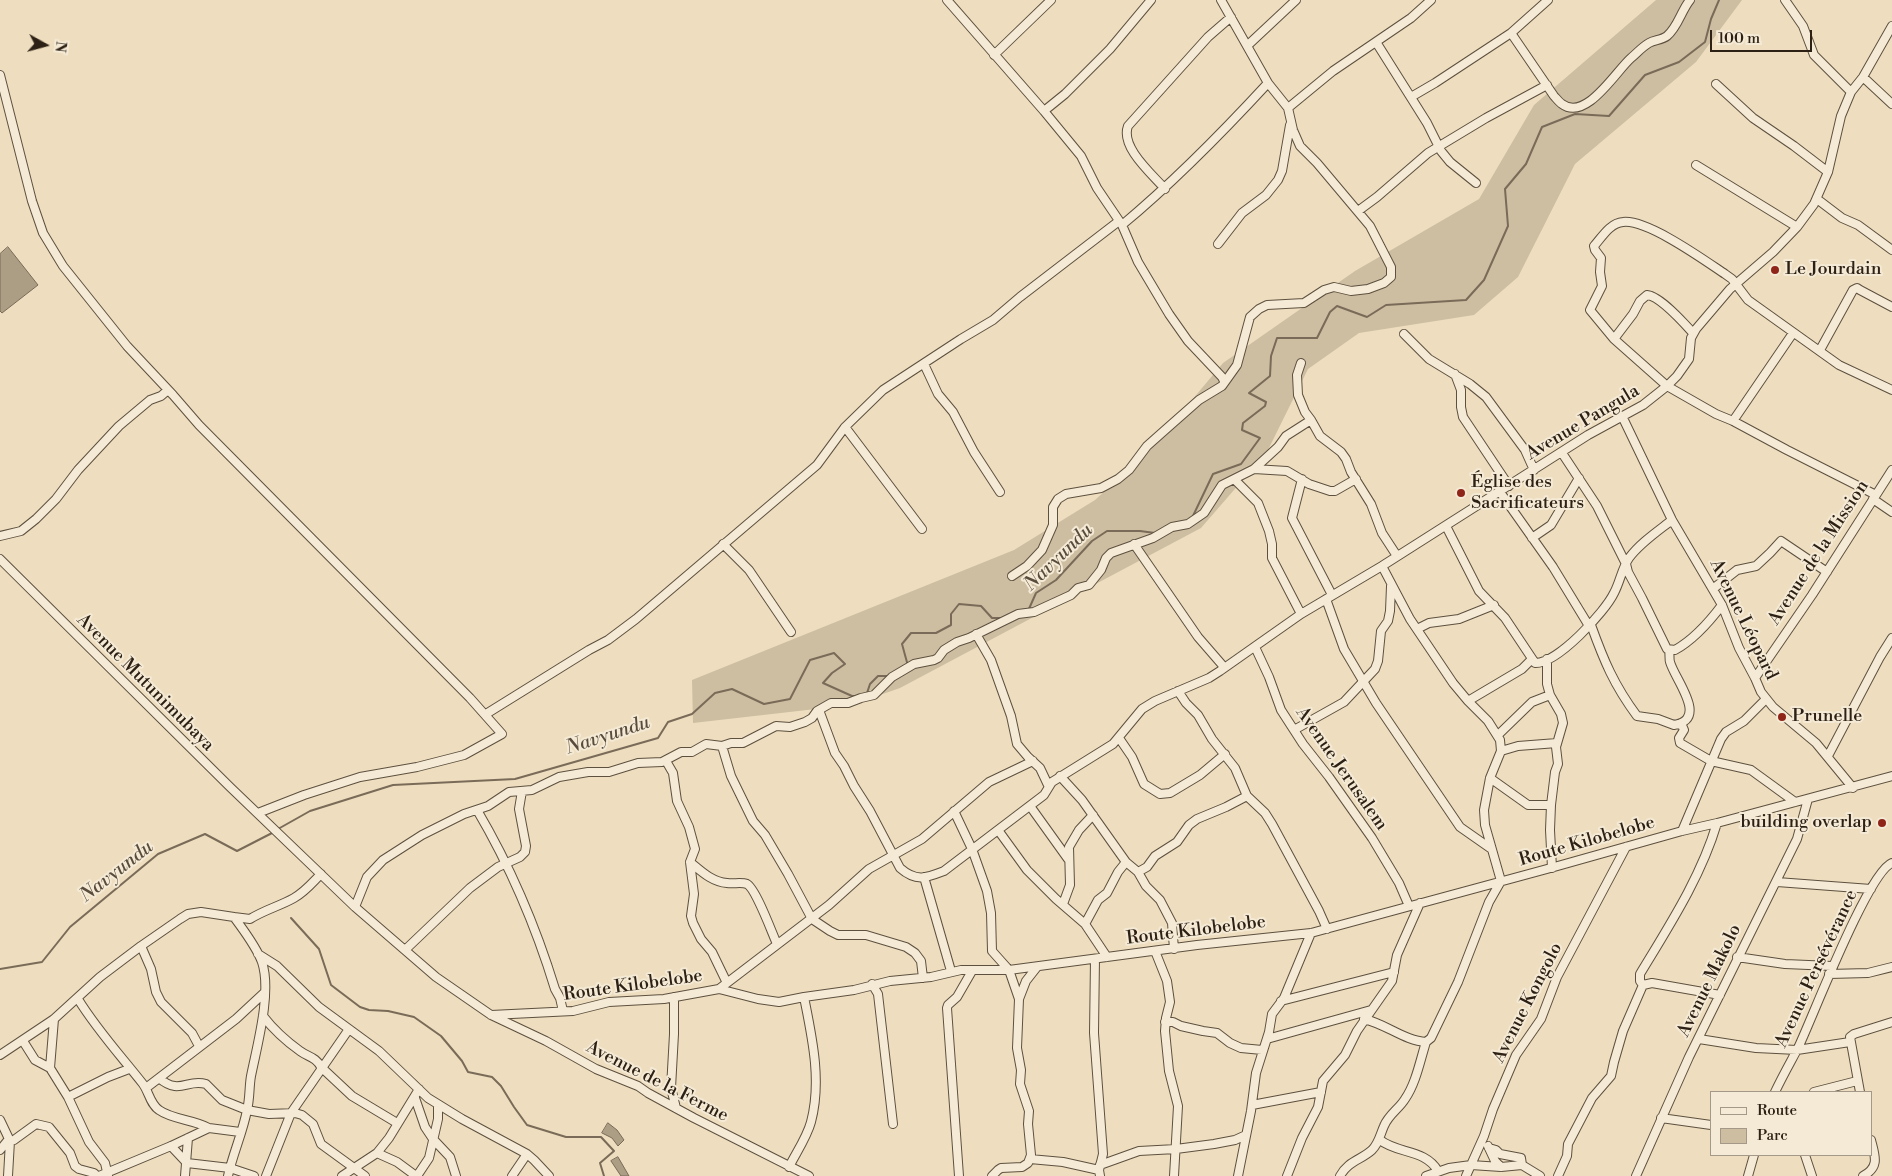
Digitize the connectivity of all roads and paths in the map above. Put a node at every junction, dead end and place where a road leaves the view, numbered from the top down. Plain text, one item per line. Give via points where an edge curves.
1 (1051, 0) edge
2 (1151, 0) edge
3 (1221, 0) edge
4 (1296, 0) edge
5 (1431, 0) edge
6 (1548, 0) edge
7 (1690, 0) edge
8 (1785, 0) edge
9 (949, 1) edge
10 (1231, 17) junction
11 (1892, 26) edge
12 (1511, 33) junction
13 (1376, 42) junction
14 (1248, 45) junction
15 (994, 55) junction
16 (0, 75) edge
17 (1863, 77) junction
18 (1268, 83) junction
19 (1716, 84) dead end
20 (1547, 85) junction
21 (1851, 92) junction
22 (1411, 97) junction
23 (1892, 104) edge
24 (1288, 108) junction
25 (1044, 111) junction
26 (1291, 121) junction
27 (1440, 146) junction
28 (1696, 165) dead end
29 (1828, 172) junction
30 (1476, 183) dead end
31 (1165, 189) junction
32 (1817, 199) junction
33 (1358, 211) junction
34 (1120, 223) junction
35 (1797, 227) junction
36 (1218, 244) dead end
37 (1892, 250) edge
38 (1736, 284) junction
39 (1892, 307) edge
40 (1693, 333) junction
41 (1793, 333) junction
42 (1404, 334) dead end
43 (1614, 339) junction
44 (1820, 350) junction
45 (1301, 362) dead end
46 (924, 364) junction
47 (1455, 374) junction
48 (1224, 381) junction
49 (1666, 386) junction
50 (168, 390) junction
51 (1892, 390) edge
52 (1622, 416) junction
53 (1311, 420) junction
54 (1733, 421) junction
55 (845, 427) junction
56 (1562, 453) junction
57 (1254, 469) junction
58 (1534, 470) junction
59 (1892, 470) edge
60 (1579, 478) junction
61 (1302, 479) junction
62 (1235, 480) junction
63 (1356, 480) junction
64 (1509, 486) junction
65 (1000, 492) dead end
66 (1500, 492) junction
67 (1874, 497) junction
68 (1892, 512) edge
69 (1672, 520) junction
70 (1446, 526) junction
71 (922, 528) dead end
72 (0, 536) edge
73 (1532, 538) junction
74 (723, 544) junction
75 (1134, 544) junction
76 (1397, 556) junction
77 (0, 559) edge
78 (1626, 564) junction
79 (1382, 566) junction
80 (1827, 572) junction
81 (1012, 576) dead end
82 (1392, 584) junction
83 (1714, 588) junction
84 (1329, 597) junction
85 (1494, 605) junction
86 (1722, 605) junction
87 (1301, 614) junction
88 (1590, 626) junction
89 (1417, 629) junction
90 (791, 632) dead end
91 (976, 634) junction
92 (1892, 638) edge
93 (1255, 647) junction
94 (1669, 650) junction
95 (1532, 659) junction
96 (1547, 659) junction
97 (1224, 667) junction
98 (1755, 678) junction
99 (1363, 681) junction
100 (1178, 691) junction
101 (1550, 696) junction
102 (1766, 699) junction
103 (1468, 702) junction
104 (820, 710) junction
105 (486, 714) junction
106 (1681, 723) junction
107 (1294, 730) junction
108 (1498, 734) junction
109 (1119, 738) junction
110 (1557, 743) junction
111 (722, 746) junction
112 (1501, 751) junction
113 (1225, 754) junction
114 (1828, 756) junction
115 (1711, 760) junction
116 (666, 761) junction
117 (1033, 761) junction
118 (1060, 776) junction
119 (1892, 776) edge
120 (1490, 778) junction
121 (1048, 786) junction
122 (1853, 788) junction
123 (522, 792) junction
124 (1247, 796) junction
125 (1808, 799) junction
126 (1795, 802) junction
127 (1551, 805) junction
128 (1030, 806) junction
129 (477, 810) junction
130 (954, 811) junction
131 (258, 812) junction
132 (1093, 815) junction
133 (1717, 823) junction
134 (998, 830) junction
135 (1682, 830) junction
136 (1626, 846) junction
137 (1490, 848) junction
138 (972, 849) junction
139 (893, 856) junction
140 (1068, 859) junction
141 (690, 862) junction
142 (1126, 862) junction
143 (506, 863) junction
144 (1892, 866) edge
145 (1552, 868) junction
146 (1138, 872) junction
147 (321, 874) junction
148 (924, 877) junction
149 (1501, 881) junction
150 (1777, 882) junction
151 (1871, 889) junction
152 (1420, 903) junction
153 (1063, 904) junction
154 (1409, 906) junction
155 (355, 907) junction
156 (234, 917) junction
157 (250, 919) junction
158 (812, 919) junction
159 (1085, 924) junction
160 (1327, 929) junction
161 (1312, 932) junction
162 (248, 937) junction
163 (777, 944) junction
164 (141, 946) junction
165 (1174, 949) junction
166 (405, 950) junction
167 (1155, 951) junction
168 (258, 954) junction
169 (1107, 957) junction
170 (1737, 957) junction
171 (1095, 959) junction
172 (1037, 967) junction
173 (1892, 967) edge
174 (1009, 970) junction
175 (1830, 970) junction
176 (951, 971) junction
177 (972, 971) junction
178 (1394, 972) junction
179 (922, 978) junction
180 (727, 983) junction
181 (872, 984) junction
182 (1643, 985) junction
183 (720, 989) junction
184 (264, 993) junction
185 (1720, 994) junction
186 (674, 997) junction
187 (804, 997) junction
188 (78, 999) junction
189 (1019, 999) junction
190 (1281, 1001) junction
191 (1371, 1010) junction
192 (563, 1011) junction
193 (491, 1015) junction
194 (263, 1016) junction
195 (54, 1019) junction
196 (1364, 1020) junction
197 (1165, 1022) junction
198 (1892, 1022) edge
199 (349, 1029) junction
200 (1267, 1039) junction
201 (1699, 1039) junction
202 (23, 1040) junction
203 (1426, 1042) junction
204 (1850, 1042) junction
205 (199, 1046) junction
206 (1262, 1050) junction
207 (1797, 1050) junction
208 (0, 1056) edge
209 (321, 1067) junction
210 (50, 1068) junction
211 (129, 1069) junction
212 (159, 1078) junction
213 (1857, 1081) junction
214 (146, 1088) junction
215 (419, 1089) junction
216 (1776, 1091) edge
217 (1818, 1091) edge
218 (1860, 1091) edge
219 (1321, 1092) junction
220 (68, 1097) junction
221 (415, 1098) junction
222 (1252, 1104) junction
223 (438, 1105) junction
224 (676, 1108) junction
225 (247, 1110) junction
226 (291, 1113) junction
227 (1661, 1118) junction
228 (0, 1120) edge
229 (397, 1124) junction
230 (894, 1124) dead end
231 (1710, 1125) edge
232 (208, 1128) junction
233 (240, 1132) junction
234 (1246, 1135) junction
235 (1484, 1136) junction
236 (188, 1138) junction
237 (433, 1139) junction
238 (10, 1140) junction
239 (1380, 1140) junction
240 (171, 1146) junction
241 (1872, 1146) edge
242 (1489, 1148) junction
243 (1176, 1149) junction
244 (0, 1150) edge
245 (377, 1153) junction
246 (527, 1154) junction
247 (1754, 1156) edge
248 (1805, 1156) edge
249 (1030, 1159) junction
250 (187, 1163) junction
251 (1471, 1165) junction
252 (1522, 1165) junction
253 (789, 1167) junction
254 (1501, 1167) junction
255 (354, 1168) junction
256 (1099, 1170) edge
257 (1438, 1171) junction
258 (229, 1172) edge
259 (108, 1174) edge
260 (1239, 1175) edge
261 (8, 1176) edge
262 (98, 1176) edge
263 (185, 1176) edge
264 (254, 1176) edge
265 (266, 1176) edge
266 (342, 1176) edge
267 (364, 1176) edge
268 (416, 1176) edge
269 (456, 1176) edge
270 (512, 1176) edge
271 (549, 1176) edge
272 (809, 1176) edge
273 (959, 1176) edge
274 (992, 1176) edge
275 (1174, 1176) edge
276 (1287, 1176) edge
277 (1340, 1176) edge
278 (1426, 1176) edge
279 (1466, 1176) edge
280 (1540, 1176) edge
281 (1558, 1176) edge
282 (1636, 1176) edge
283 (1748, 1176) edge
284 (1812, 1176) edge
285 (1863, 1176) edge

1 - 15 street
2 - 25 street via 1110,49
3 - 10 street
4 - 14 street
5 - 13 street
6 - 12 street
7 - 20 street via 1667,37 1644,47 1587,104 1572,108 1562,104
8 - 21 street via 1803,26 1814,55
9 - 15 street
10 - 14 street
10 - 31 street via 1208,37 1128,126 1127,138 1134,154
11 - 17 street
12 - 20 street
12 - 22 street
13 - 22 street
13 - 24 street via 1333,71
14 - 18 street
15 - 25 street
16 - 50 street via 32,201 44,233 62,266 127,346
17 - 21 street
17 - 23 street
18 - 24 street
18 - 31 street
19 - 29 street via 1760,123
20 - 27 street
21 - 29 street via 1840,121
22 - 27 street
24 - 26 street
25 - 34 street via 1081,156
26 - 33 street via 1300,146
26 - 36 street via 1278,180 1242,213
27 - 30 street via 1450,162
27 - 33 street
28 - 35 street
29 - 32 street
31 - 34 street
32 - 35 street
32 - 37 street
33 - 48 street via 1376,236 1391,267 1389,279 1368,289 1350,291 1334,287 1304,304 1263,306 1250,317 1237,365
34 - 46 street via 993,320
34 - 48 street via 1138,262 1170,314 1188,341
35 - 38 street
38 - 40 street
38 - 41 street via 1748,300
38 - 43 street via 1650,228 1634,222 1615,224 1594,246 1601,258 1602,284 1590,310
39 - 44 street via 1856,288
40 - 43 street via 1663,304 1647,295
40 - 49 street, Avenue Pangula via 1689,358 1678,376
41 - 44 street
41 - 54 street
42 - 47 street via 1429,359
43 - 49 street
44 - 51 street via 1844,368
45 - 53 street via 1297,375 1298,395 1304,412
46 - 55 street via 883,390
46 - 65 street via 938,394 953,412
47 - 58 street via 1486,397 1525,450
47 - 64 street via 1461,390 1463,417
48 - 81 street via 1165,430 1118,479 1101,488 1066,494 1058,500 1053,507 1053,525 1042,550 1028,566
49 - 52 street, Avenue Pangula
49 - 54 street
50 - 72 street via 150,400 120,426 36,519 21,531
50 - 105 street
52 - 56 street, Avenue Pangula
52 - 69 street, Avenue Léopard
53 - 57 street via 1286,436
53 - 63 street via 1320,436 1341,452
54 - 67 street
55 - 71 street
55 - 74 street via 816,465
56 - 58 street, Avenue Pangula
56 - 60 street
57 - 61 street via 1287,471
57 - 62 street
58 - 64 street, Avenue Pangula
59 - 67 street, Avenue de la Mission
60 - 73 street via 1551,525
60 - 78 street
61 - 63 street via 1335,491
61 - 84 street via 1292,518
62 - 75 street via 1222,485 1204,513 1188,524 1172,527
62 - 87 street via 1258,503 1270,538 1272,558
63 - 76 street
64 - 66 street, Avenue Pangula
66 - 70 street, Avenue Pangula
66 - 73 street
67 - 68 street
67 - 80 street, Avenue de la Mission
69 - 78 street via 1637,550
69 - 83 street, Avenue Léopard
70 - 76 street, Avenue Pangula
70 - 85 street via 1479,590
73 - 88 street
74 - 90 street via 749,570
74 - 105 street via 608,640
75 - 91 street via 1108,555 1088,586 1078,588 1071,595 1034,612 1018,614
75 - 97 street via 1198,637
76 - 79 street, Avenue Pangula
77 - 131 street, Avenue Mutunimubaya via 190,749
78 - 88 street via 1614,595
78 - 94 street
79 - 82 street
79 - 84 street, Avenue Pangula
80 - 83 street via 1781,540 1756,566 1737,570
80 - 98 street, Avenue de la Mission
82 - 89 street
82 - 99 street via 1390,611 1381,631 1378,661
83 - 86 street, Avenue Léopard
84 - 87 street, Avenue Pangula
84 - 99 street via 1344,649
85 - 89 street via 1460,619 1429,623
85 - 95 street
86 - 94 street via 1684,645
86 - 98 street, Avenue Léopard via 1744,660
87 - 93 street, Avenue Pangula
88 - 96 street
88 - 106 street via 1606,668 1637,716 1658,718 1674,725
89 - 103 street
91 - 104 street via 944,650 938,658 909,667 892,677 874,696 848,703 832,703
91 - 117 street via 991,660 1012,716 1015,740
92 - 114 street
93 - 97 street, Avenue Pangula
93 - 107 street, Avenue Jerusalem
94 - 106 street via 1670,663 1690,707 1688,717
95 - 96 street via 1539,664
95 - 103 street via 1522,669
96 - 101 street via 1546,679
97 - 100 street, Avenue Pangula via 1209,678
98 - 102 street, Avenue Léopard
99 - 107 street via 1344,702
99 - 137 street via 1452,817 1460,827
100 - 109 street, Avenue Pangula via 1142,709
100 - 113 street
101 - 108 street via 1532,702
101 - 110 street via 1562,718
102 - 114 street, Avenue Léopard
102 - 115 street via 1744,721 1726,732
103 - 108 street
104 - 111 street via 805,722 790,727 776,726 749,741
104 - 139 street via 835,753
105 - 131 street via 502,734 464,754 417,768 360,777
106 - 115 street via 1684,730 1678,742
107 - 154 street, Avenue Jerusalem via 1372,838
108 - 112 street
109 - 113 street via 1144,784 1160,794 1170,793 1200,775
109 - 118 street
110 - 112 street via 1518,746
110 - 127 street via 1558,764
111 - 116 street via 706,744
111 - 158 street via 731,776 753,821 765,835
112 - 120 street
113 - 124 street
114 - 122 street, Avenue Léopard
115 - 126 street via 1751,770
115 - 135 street
116 - 123 street via 638,763 610,772 559,777
116 - 141 street via 673,773 677,800 693,837 695,849
117 - 121 street
117 - 130 street via 989,782
118 - 121 street
118 - 132 street
119 - 122 street, Route Kilobelobe
120 - 127 street via 1528,806
120 - 137 street via 1484,810
121 - 128 street via 1044,796
122 - 125 street, Route Kilobelobe
123 - 129 street via 510,792
123 - 143 street via 519,809 525,852
124 - 146 street via 1197,819 1177,842
124 - 160 street via 1272,824
125 - 126 street, Route Kilobelobe
125 - 150 street, Avenue Makolo via 1800,832
126 - 133 street, Route Kilobelobe
127 - 145 street
128 - 134 street
128 - 140 street
129 - 143 street
129 - 155 street via 422,836 383,860 367,876
130 - 138 street
130 - 139 street via 930,834
131 - 147 street, Avenue Mutunimubaya
132 - 140 street via 1074,838
132 - 142 street
133 - 135 street, Route Kilobelobe
133 - 182 street via 1712,841 1684,899 1640,974
134 - 138 street
134 - 153 street via 1022,864
135 - 136 street, Route Kilobelobe
136 - 145 street, Route Kilobelobe
136 - 235 street, Avenue Kongolo via 1557,977 1541,1019 1516,1055
137 - 149 street
138 - 148 street via 944,871
138 - 174 street via 987,891 992,951
139 - 148 street via 908,875
139 - 158 street via 870,868
140 - 153 street via 1070,885
141 - 163 street via 720,883 743,883 750,887
141 - 180 street via 693,923
142 - 146 street
142 - 159 street
143 - 166 street via 470,888
143 - 192 street via 531,919
144 - 151 street, Avenue Persévérance via 1882,871
145 - 149 street, Route Kilobelobe
146 - 165 street via 1171,920
147 - 155 street, Avenue Mutunimubaya
147 - 157 street via 296,898
148 - 176 street
149 - 152 street, Route Kilobelobe
149 - 203 street via 1489,902 1440,1023
150 - 151 street
150 - 170 street, Avenue Makolo
151 - 175 street, Avenue Persévérance
152 - 154 street, Route Kilobelobe
152 - 178 street via 1397,955
153 - 159 street
154 - 160 street, Route Kilobelobe
155 - 166 street, Avenue de la Ferme
156 - 157 street
156 - 162 street
156 - 164 street via 200,912 188,914
157 - 162 street
158 - 163 street
158 - 179 street via 838,934 866,935 906,947 921,961
159 - 169 street
160 - 161 street, Route Kilobelobe
161 - 165 street, Route Kilobelobe
161 - 190 street
162 - 168 street
163 - 180 street
164 - 188 street via 100,977
164 - 205 street via 161,1002 192,1033
165 - 167 street, Route Kilobelobe
166 - 193 street, Avenue de la Ferme via 436,977
167 - 169 street, Route Kilobelobe
167 - 197 street via 1167,981 1170,1002
168 - 184 street via 264,971
168 - 199 street via 277,966 319,1007
169 - 171 street, Route Kilobelobe
170 - 175 street
170 - 185 street, Avenue Makolo
171 - 172 street, Route Kilobelobe
171 - 256 street via 1094,1033 1103,1154
172 - 174 street, Route Kilobelobe
172 - 189 street via 1026,981
173 - 175 street via 1868,973
174 - 177 street, Route Kilobelobe
174 - 189 street
175 - 207 street, Avenue Persévérance
176 - 177 street, Route Kilobelobe
176 - 179 street, Route Kilobelobe
177 - 273 street via 947,1008
178 - 190 street
178 - 191 street via 1392,982
179 - 181 street, Route Kilobelobe
180 - 183 street
181 - 187 street, Route Kilobelobe via 854,990
181 - 230 street via 878,994
182 - 185 street via 1652,983
182 - 281 street via 1623,1031 1611,1076 1592,1098 1568,1144 1567,1156
183 - 186 street, Route Kilobelobe
183 - 187 street, Route Kilobelobe via 768,1001
184 - 194 street
184 - 205 street
185 - 201 street, Avenue Makolo
186 - 192 street, Route Kilobelobe via 609,1002
186 - 224 street via 672,1088
187 - 253 street via 816,1069 814,1108 811,1124
188 - 195 street
188 - 211 street
189 - 249 street via 1017,1048 1020,1084 1029,1111
190 - 200 street via 1272,1014
191 - 196 street
191 - 200 street
192 - 193 street, Route Kilobelobe
193 - 224 street, Avenue de la Ferme via 638,1086
194 - 209 street via 301,1052 318,1061
194 - 225 street
195 - 202 street
195 - 210 street
196 - 203 street via 1382,1024 1410,1039
196 - 219 street via 1345,1054 1323,1080
197 - 206 street via 1217,1033 1241,1048
197 - 243 street via 1169,1071 1178,1106
198 - 204 street via 1854,1034
199 - 209 street
199 - 215 street via 379,1051
200 - 206 street
201 - 207 street via 1756,1048
201 - 227 street, Avenue Makolo
202 - 208 street
202 - 210 street via 35,1060
203 - 239 street via 1406,1099 1392,1112
204 - 207 street
204 - 213 street
205 - 212 street
206 - 222 street
207 - 216 street, Avenue Persévérance
209 - 226 street
209 - 229 street via 352,1096
210 - 220 street
211 - 214 street
211 - 220 street
212 - 214 street
212 - 225 street via 168,1085 180,1087 206,1084 222,1100
213 - 217 street
213 - 218 street
214 - 232 street via 154,1107 161,1112
215 - 221 street
215 - 223 street
219 - 222 street
219 - 276 street via 1318,1107
220 - 259 street
221 - 229 street
221 - 237 street via 425,1127
222 - 234 street
223 - 237 street
223 - 246 street
224 - 253 street, Avenue de la Ferme
225 - 226 street
225 - 233 street
226 - 255 street via 302,1115 313,1124 321,1144
226 - 265 street
227 - 231 street
227 - 282 street, Avenue Makolo
228 - 238 street
229 - 245 street
232 - 233 street
232 - 236 street
233 - 258 street
234 - 243 street via 1235,1140
234 - 260 street
235 - 242 street
235 - 251 street, Avenue Kongolo
236 - 240 street
236 - 250 street
237 - 268 street via 429,1158
237 - 269 street via 450,1157
238 - 244 street
238 - 261 street
238 - 262 street via 36,1124 49,1127 70,1153 75,1166
239 - 257 street via 1426,1158
239 - 277 street via 1371,1151 1344,1168
240 - 250 street
240 - 259 street
241 - 285 street via 1875,1165
242 - 252 street via 1521,1158
242 - 254 street
243 - 256 street via 1140,1151
243 - 275 street
245 - 255 street
245 - 268 street
246 - 270 street
246 - 271 street
247 - 283 street
248 - 284 street
249 - 256 street
249 - 274 street via 1022,1167 1001,1168
250 - 258 street
250 - 263 street
251 - 254 street
251 - 257 street
251 - 279 street, Avenue Kongolo
252 - 254 street
252 - 280 street
253 - 272 street, Avenue de la Ferme
255 - 266 street
255 - 267 street
257 - 278 street
258 - 264 street
259 - 262 street

